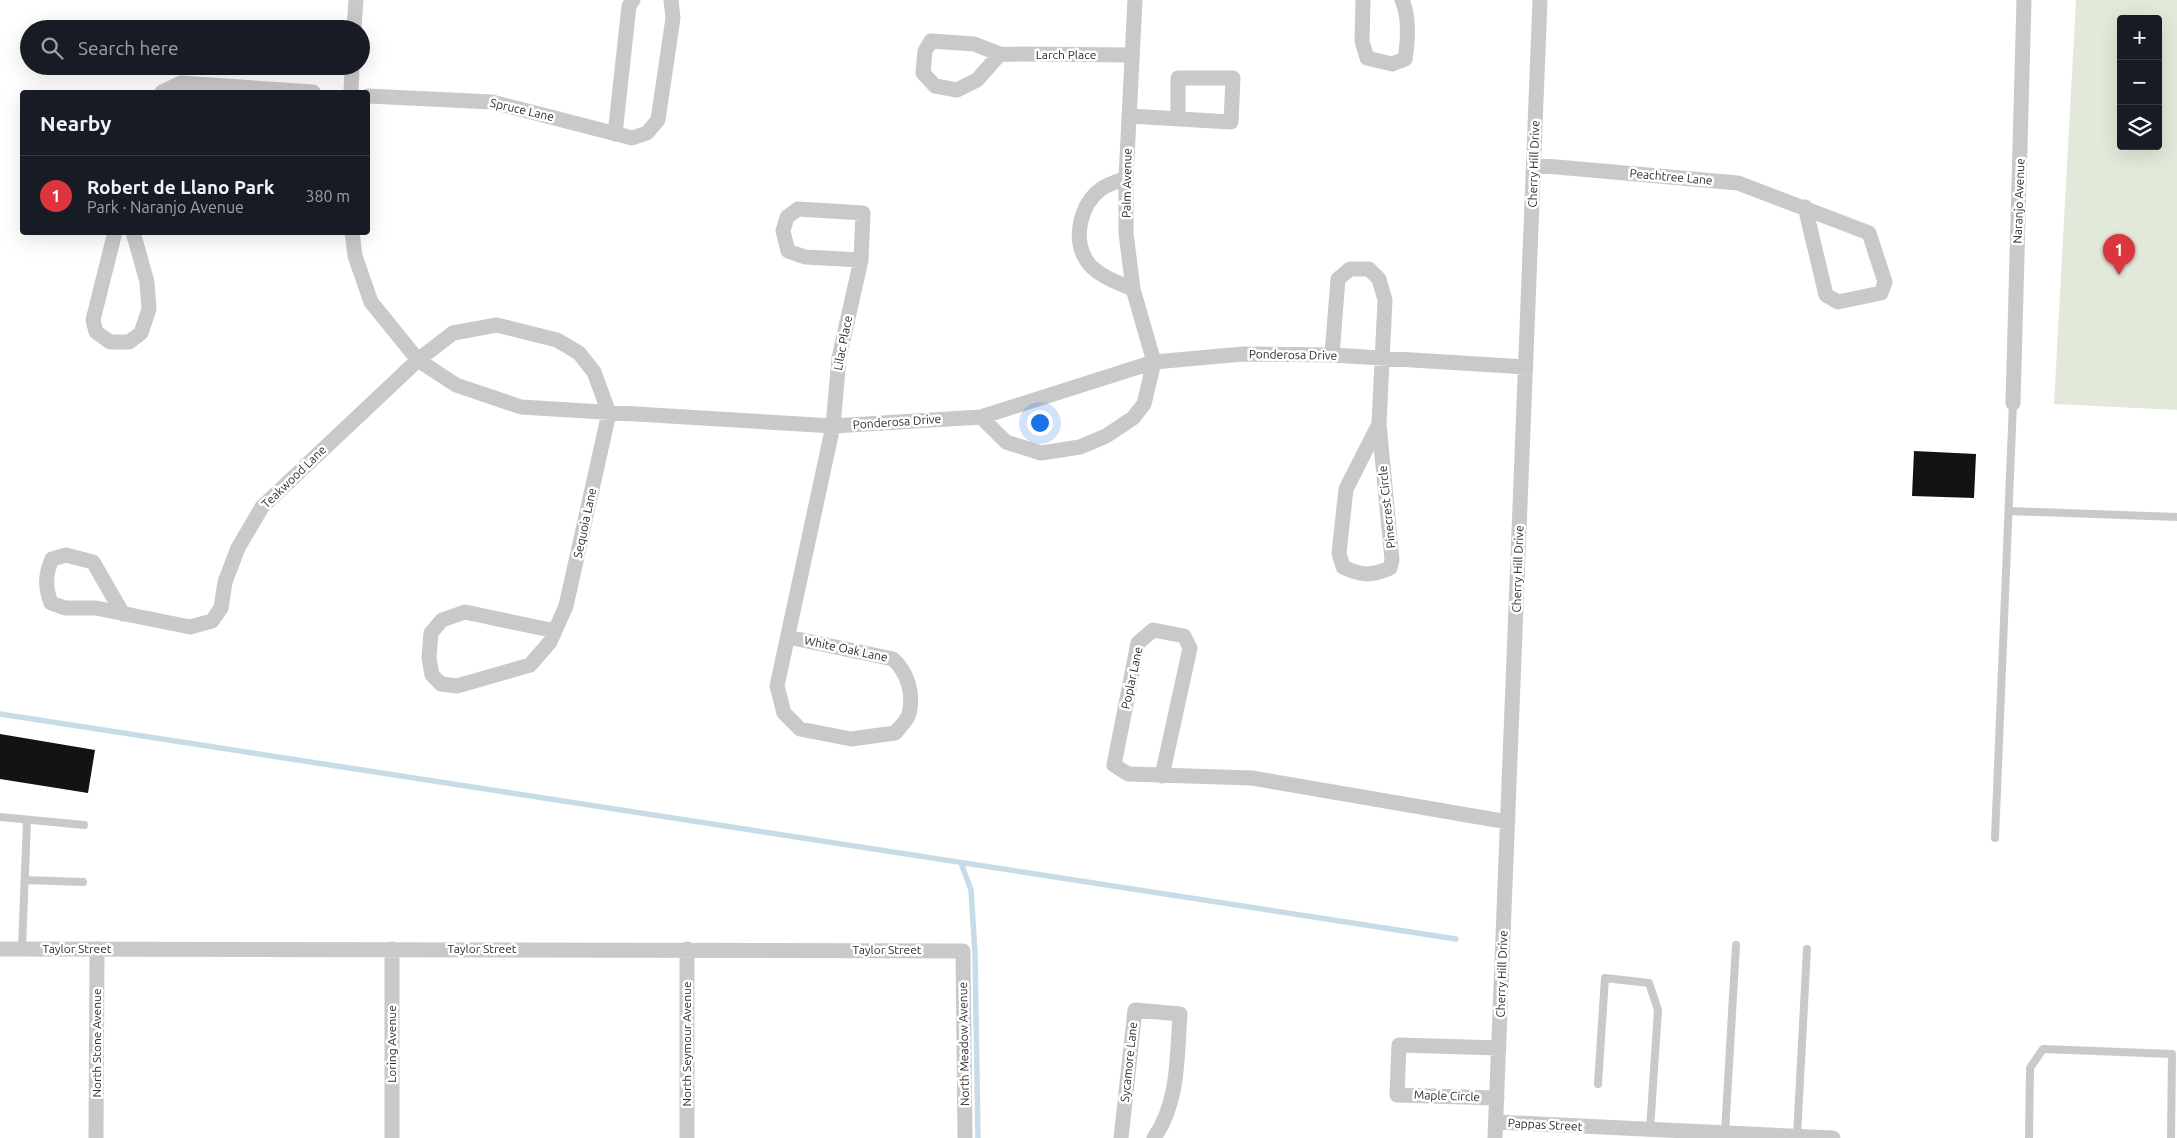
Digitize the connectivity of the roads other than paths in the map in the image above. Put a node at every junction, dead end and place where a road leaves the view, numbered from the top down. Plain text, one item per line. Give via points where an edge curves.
1 (356, 0) edge
2 (634, 0) edge
3 (671, 0) edge
4 (1134, 0) edge
5 (1363, 0) edge
6 (1402, 0) edge
7 (1540, 0) edge
8 (2024, 0) edge
9 (355, 20) edge
10 (1000, 54) junction
11 (1132, 55) junction
12 (352, 75) edge
13 (166, 90) edge
14 (287, 90) edge
15 (351, 90) edge
16 (370, 96) edge
17 (1129, 116) junction
18 (1178, 118) junction
19 (615, 134) junction
20 (1534, 165) junction
21 (1126, 178) junction
22 (1805, 207) junction
23 (114, 235) edge
24 (135, 235) edge
25 (352, 235) edge
26 (861, 260) junction
27 (1133, 289) junction
28 (1332, 355) junction
29 (1383, 358) junction
30 (418, 360) junction
31 (1154, 362) junction
32 (1526, 367) junction
33 (2013, 403) joint
34 (609, 413) junction
35 (981, 417) junction
36 (1379, 424) junction
37 (833, 426) junction
38 (2009, 511) junction
39 (2177, 516) edge
40 (123, 614) junction
41 (555, 631) junction
42 (788, 637) junction
43 (1162, 776) junction
44 (0, 818) edge
45 (27, 821) junction
46 (1508, 822) junction
47 (84, 825) dead end
48 (1995, 838) dead end
49 (25, 880) junction
50 (83, 882) dead end
51 (1736, 944) dead end
52 (0, 949) edge
53 (22, 949) junction
54 (97, 949) junction
55 (392, 949) junction
56 (687, 949) junction
57 (1807, 949) dead end
58 (963, 951) joint
59 (1499, 1048) junction
60 (1598, 1084) dead end
61 (1497, 1098) junction
62 (1496, 1122) junction
63 (1650, 1130) junction
64 (1725, 1133) junction
65 (1797, 1136) junction
66 (96, 1138) edge
67 (392, 1138) edge
68 (687, 1138) edge
69 (965, 1138) edge
70 (1121, 1138) edge
71 (1154, 1138) edge
72 (1495, 1138) edge
73 (1833, 1138) edge
74 (2029, 1138) edge
75 (2171, 1138) edge

1 - 9 street
2 - 19 street via 629,6
3 - 19 street, Spruce Lane via 673,18 658,120 647,133 632,138
4 - 11 street, Palm Avenue
5 - 6 street via 1362,42 1367,58 1392,64 1404,59 1408,42 1406,9
7 - 20 street, Cherry Hill Drive
8 - 33 street, Naranjo Avenue
10 - 10 street, Larch Place via 974,44 931,41 925,51 923,73 935,86 957,90 978,80
10 - 11 street, Larch Place
11 - 17 street, Palm Avenue
12 - 15 street
13 - 14 street via 181,82
16 - 19 street, Spruce Lane via 492,102
17 - 18 street
17 - 21 street, Palm Avenue
18 - 18 street via 1231,122 1233,78 1178,78
20 - 22 street, Peachtree Lane via 1738,183
20 - 32 street, Cherry Hill Drive
21 - 27 street, Palm Avenue via 1126,233
21 - 27 street via 1102,189 1086,205 1078,235 1085,260 1107,279
22 - 22 street, Peachtree Lane via 1826,296 1838,302 1881,293 1884,282 1869,233
23 - 24 street via 93,320 96,332 110,342 129,342 141,333 148,309 147,282
25 - 30 street, Ponderosa Drive via 371,302
26 - 26 street, Lilac Place via 863,213 798,208 786,217 783,231 788,251 805,257
26 - 37 street, Lilac Place via 838,358
27 - 31 street, Palm Avenue
28 - 29 street, Ponderosa Drive
28 - 29 street, Pinecrest Circle via 1338,279 1350,270 1368,269 1378,279 1384,300
28 - 31 street, Ponderosa Drive via 1243,354
29 - 32 street, Ponderosa Drive
29 - 36 street, Pinecrest Circle
30 - 34 street, Ponderosa Drive via 456,385 521,407
30 - 34 street, Teakwood Lane via 453,333 497,325 530,332 557,340 579,352 594,372
30 - 40 street, Teakwood Lane via 262,507 238,548 225,582 221,608 212,621 190,627
31 - 35 street, Ponderosa Drive
31 - 35 street via 1144,404 1133,418 1106,436 1080,447 1041,453 1006,442
32 - 46 street, Cherry Hill Drive
33 - 38 lane
34 - 37 street, Ponderosa Drive
34 - 41 street, Sequoia Lane via 566,606
35 - 37 street, Ponderosa Drive
36 - 36 street, Pinecrest Circle via 1346,488 1338,553 1343,567 1358,574 1375,574 1390,568 1392,560
37 - 42 street, White Oak Lane
38 - 39 lane
38 - 48 lane
40 - 40 street, Teakwood Lane via 93,562 66,555 52,559 46,573 51,603 65,608 96,608
41 - 41 street, Sequoia Lane via 465,612 442,620 431,633 429,658 432,675 441,684 457,686 530,664 550,642
42 - 42 street, White Oak Lane via 777,686 784,713 800,729 851,739 895,733 909,716 911,694 904,669 893,659
43 - 43 street, Poplar Lane via 1190,648 1184,636 1153,630 1138,643 1114,765 1128,774
43 - 46 street, Poplar Lane via 1252,778
44 - 45 lane
45 - 47 lane
45 - 49 lane
46 - 59 street, Cherry Hill Drive
49 - 50 lane
49 - 53 lane
51 - 64 lane
52 - 53 street, Taylor Street
53 - 54 street, Taylor Street
54 - 55 street, Taylor Street
54 - 66 street, North Stone Avenue
55 - 56 street, Taylor Street
55 - 67 street, Loring Avenue
56 - 58 street, Taylor Street
56 - 68 street, North Seymour Avenue
57 - 65 lane
58 - 69 street, North Meadow Avenue
59 - 61 street, Cherry Hill Drive
59 - 61 street, Maple Circle via 1399,1045 1397,1085 1397,1095
60 - 63 lane via 1605,978 1649,983 1658,1010
61 - 62 street, Cherry Hill Drive
62 - 63 street, Pappas Street
62 - 72 street, Cherry Hill Drive
63 - 64 street, Pappas Street
64 - 65 street, Pappas Street
65 - 73 street, Pappas Street
70 - 71 street, Sycamore Lane via 1135,1010 1180,1014 1174,1096
74 - 75 lane via 2030,1068 2043,1049 2172,1054

